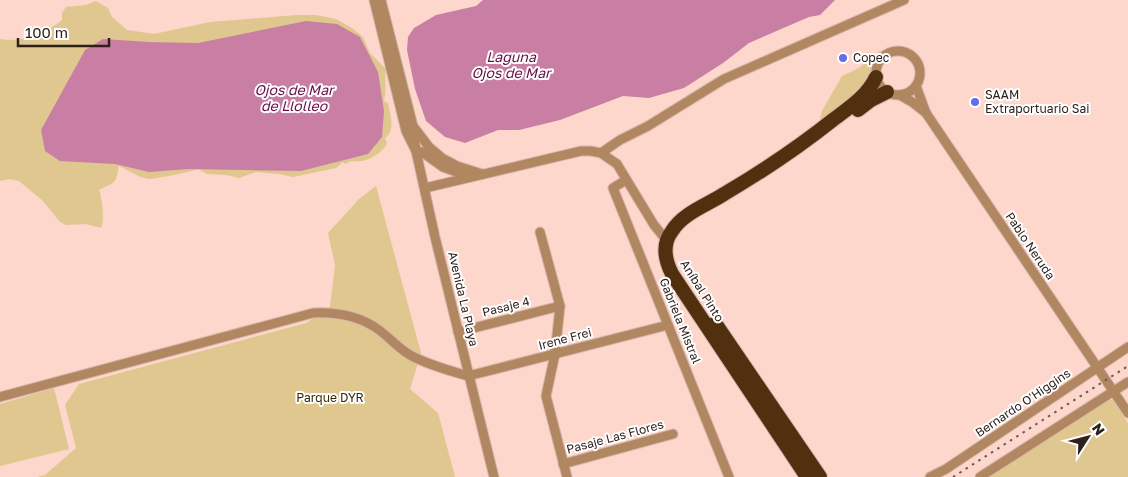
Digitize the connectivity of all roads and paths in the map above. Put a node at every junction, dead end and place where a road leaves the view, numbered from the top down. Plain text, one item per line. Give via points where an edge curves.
1 (374, 0) edge
2 (381, 0) edge
3 (904, 0) edge
4 (876, 77) junction
5 (916, 86) junction
6 (893, 94) junction
7 (926, 114) junction
8 (413, 126) junction
9 (416, 150) junction
10 (602, 153) junction
11 (484, 174) junction
12 (470, 177) junction
13 (626, 180) junction
14 (425, 188) junction
15 (540, 232) dead end
16 (671, 244) junction
17 (560, 306) junction
18 (668, 325) junction
19 (458, 332) junction
20 (1128, 347) edge
21 (555, 354) junction
22 (1097, 367) junction
23 (468, 376) junction
24 (1128, 382) edge
25 (1113, 392) junction
26 (0, 397) edge
27 (1128, 413) edge
28 (673, 434) dead end
29 (564, 464) junction
30 (494, 477) edge
31 (567, 477) edge
32 (729, 477) edge
33 (807, 477) edge
34 (820, 477) edge
35 (930, 477) edge
36 (980, 477) edge

1 - 9 street via 406,131
2 - 8 street, Avenida La Playa
3 - 10 street via 724,79
4 - 5 street via 876,68 883,57 904,52 912,56 919,68
4 - 6 street via 880,86
4 - 16 highway via 864,95 806,141 685,217 676,225
5 - 6 street via 909,92
5 - 7 street, Pablo Neruda
6 - 7 street, Pablo Neruda via 912,102
6 - 16 highway, Aníbal Pinto via 863,106 775,173 686,227
7 - 22 street, Pablo Neruda
8 - 9 street, Avenida La Playa
8 - 11 street via 442,158 465,170
9 - 12 street via 443,167
9 - 14 street, Avenida La Playa
10 - 11 street via 581,151
10 - 13 street via 617,164
11 - 12 street
12 - 14 street
13 - 16 street via 654,225
13 - 18 street, Gabriela Mistral via 613,188
14 - 19 street, Avenida La Playa
15 - 17 street
16 - 33 highway, Aníbal Pinto via 666,257 672,274
16 - 34 highway, Aníbal Pinto via 679,269
17 - 19 street, Pasaje 4
17 - 21 street
18 - 21 street, Irene Frei
18 - 32 street, Gabriela Mistral
19 - 23 street, Avenida La Playa
20 - 22 street, Bernardo O'Higgins
21 - 23 street, Irene Frei
21 - 29 street via 546,396
22 - 25 street, Pablo Neruda
22 - 35 street, Bernardo O'Higgins
23 - 26 street via 417,358 373,326 356,318 312,313
23 - 30 street, Avenida La Playa
24 - 25 street
25 - 27 street, Pablo Neruda
25 - 36 street
28 - 29 street, Pasaje Las Flores
29 - 31 street

